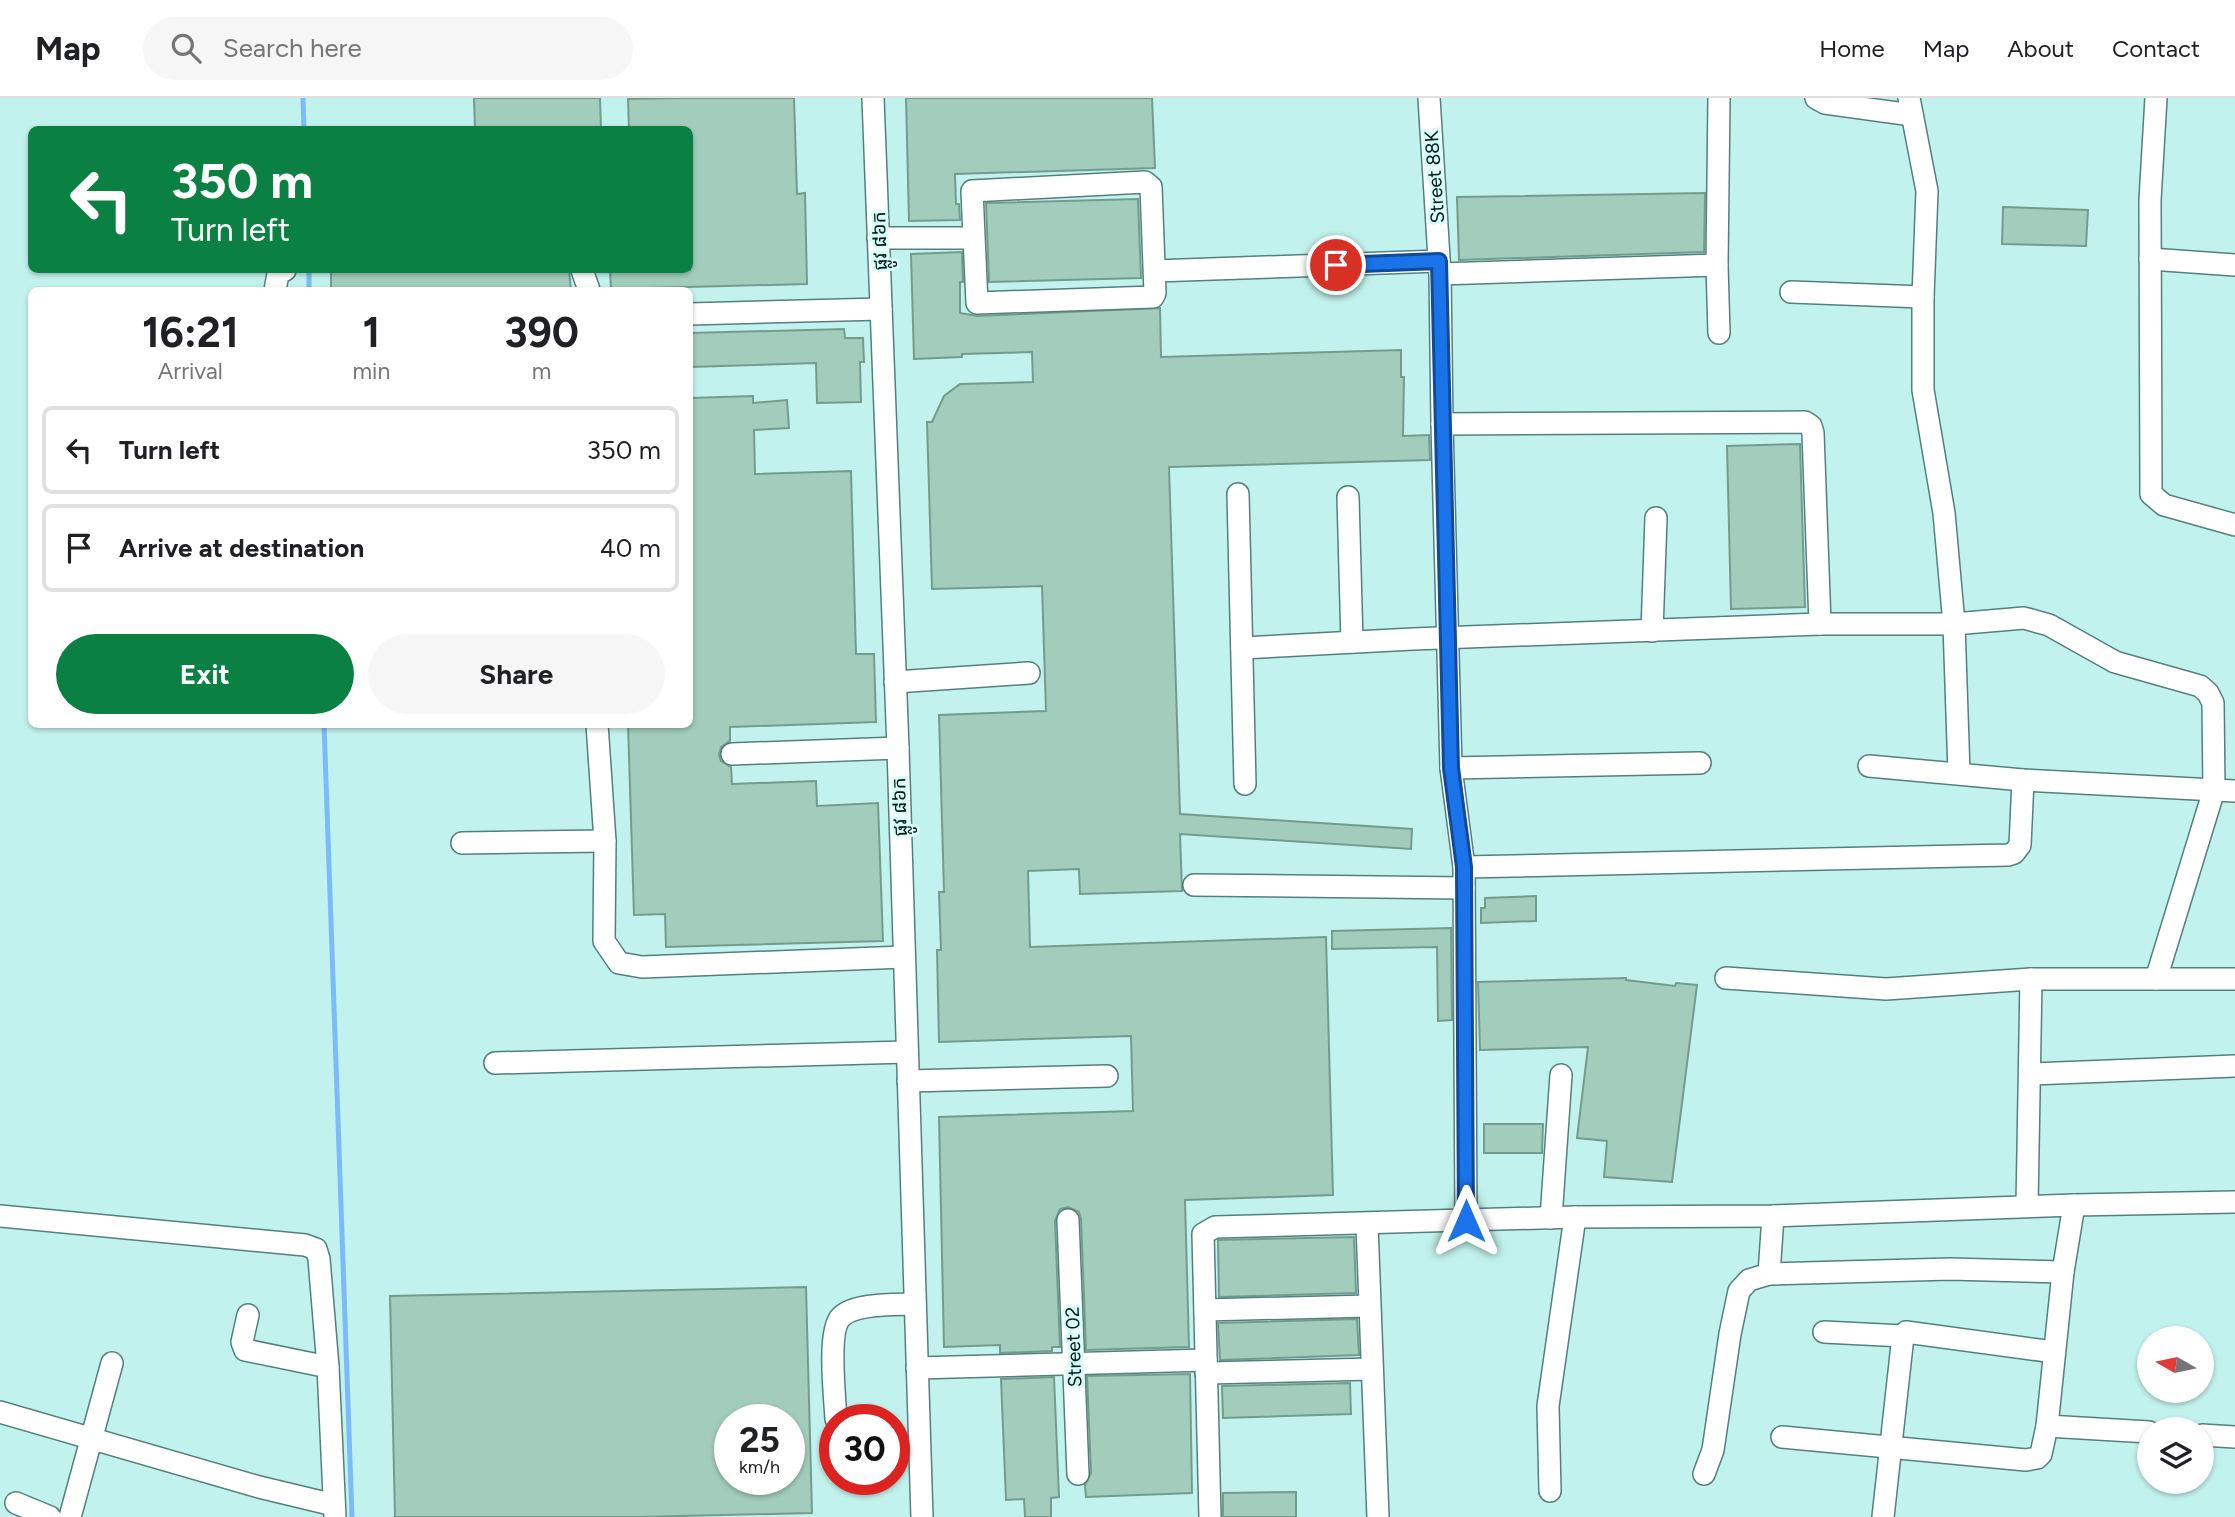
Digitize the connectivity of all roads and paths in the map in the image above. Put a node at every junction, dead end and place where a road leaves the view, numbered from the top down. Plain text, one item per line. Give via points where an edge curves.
1 (873, 98) edge
2 (1429, 98) edge
3 (1719, 98) edge
4 (1816, 98) edge
5 (2156, 98) edge
6 (1910, 107) edge
7 (878, 238) junction
8 (973, 238) junction
9 (2150, 259) junction
10 (1717, 265) junction
11 (2235, 265) edge
12 (1440, 267) junction
13 (1155, 271) junction
14 (1791, 292) dead end
15 (1923, 297) junction
16 (881, 309) junction
17 (693, 314) edge
18 (1719, 333) dead end
19 (1442, 424) junction
20 (1238, 494) dead end
21 (1348, 497) dead end
22 (1656, 518) dead end
23 (2235, 525) edge
24 (1819, 624) junction
25 (1954, 624) junction
26 (1652, 631) junction
27 (1448, 638) junction
28 (1352, 642) junction
29 (1242, 648) junction
30 (1028, 673) dead end
31 (895, 682) junction
32 (597, 728) edge
33 (898, 748) junction
34 (732, 754) dead end
35 (1700, 763) dead end
36 (1869, 766) dead end
37 (1451, 768) junction
38 (1959, 773) junction
39 (2023, 780) junction
40 (1245, 784) dead end
41 (2224, 791) edge
42 (605, 841) junction
43 (462, 843) dead end
44 (1464, 878) junction
45 (1194, 884) dead end
46 (904, 957) junction
47 (1726, 978) dead end
48 (2031, 979) junction
49 (2156, 979) junction
50 (2235, 979) edge
51 (907, 1052) junction
52 (495, 1063) dead end
53 (2235, 1066) edge
54 (2031, 1073) junction
55 (1561, 1075) dead end
56 (1107, 1076) dead end
57 (908, 1081) junction
58 (2235, 1202) edge
59 (2074, 1205) junction
60 (2027, 1206) junction
61 (0, 1216) edge
62 (1773, 1216) junction
63 (1575, 1217) junction
64 (1551, 1218) junction
65 (1068, 1220) dead end
66 (1466, 1221) junction
67 (1367, 1225) junction
68 (2063, 1272) junction
69 (1769, 1274) junction
70 (915, 1304) junction
71 (1369, 1306) junction
72 (1205, 1310) junction
73 (248, 1315) dead end
74 (1824, 1332) dead end
75 (1903, 1336) junction
76 (2054, 1352) junction
77 (112, 1363) dead end
78 (1073, 1364) junction
79 (1206, 1366) junction
80 (328, 1367) junction
81 (917, 1368) junction
82 (1372, 1369) junction
83 (836, 1404) edge
84 (0, 1412) edge
85 (2047, 1426) junction
86 (2137, 1431) edge
87 (2214, 1436) edge
88 (1782, 1437) dead end
89 (2235, 1437) edge
90 (92, 1438) junction
91 (1890, 1448) junction
92 (1078, 1474) dead end
93 (1704, 1474) dead end
94 (1550, 1492) dead end
95 (16, 1503) dead end
96 (334, 1511) edge
97 (50, 1517) edge
98 (69, 1517) edge
99 (922, 1517) edge
100 (1210, 1517) edge
101 (1378, 1517) edge
102 (1883, 1517) edge

1 - 7 street, ផ្លូវ ៨៦ក
2 - 12 street, Street 88K
3 - 10 street
4 - 6 street via 1825,103
5 - 9 street
6 - 15 street via 1927,191
7 - 8 street
7 - 16 street, ផ្លូវ ៨៦ក
8 - 13 street via 976,300 980,303 1153,297
8 - 13 street via 975,189 1149,183
9 - 11 street
9 - 23 street via 2151,494 2164,505
10 - 12 street
10 - 18 street
12 - 13 street
12 - 19 street, Street 88K
14 - 15 street
15 - 25 street via 1923,390 1944,513
16 - 17 street
16 - 31 street, ផ្លូវ ៨៦ក
19 - 24 street via 1805,422 1813,433
19 - 27 street, Street 88K
20 - 29 street
21 - 28 street
22 - 26 street
24 - 25 street
24 - 26 street
25 - 38 street
25 - 41 street via 2024,618 2049,625 2115,662 2200,686 2213,703
26 - 27 street
27 - 28 street
27 - 37 street, Street 88K
28 - 29 street
29 - 40 street
30 - 31 street
31 - 33 street, ផ្លូវ ៨៦ក
32 - 42 street
33 - 34 street
33 - 46 street, ផ្លូវ ៨៦ក
35 - 37 street
36 - 38 street
37 - 44 street, Street 88K
38 - 39 street
39 - 41 street
39 - 44 street via 2020,845 2008,855
41 - 49 street
42 - 43 street
42 - 46 street via 604,942 619,963 642,967
44 - 45 street
44 - 66 street, Street 88K
46 - 51 street, ផ្លូវ ៨៦ក
47 - 48 street via 1886,989
48 - 49 street
48 - 54 street
49 - 50 street
51 - 52 street
51 - 57 street, ផ្លូវ ៨៦ក
53 - 54 street
54 - 60 street
55 - 64 street
56 - 57 street
57 - 70 street, ផ្លូវ ៨៦ក
58 - 59 street
59 - 60 street
59 - 68 street
60 - 62 street
61 - 80 street via 316,1249
62 - 63 street
62 - 69 street
63 - 64 street
63 - 94 street via 1548,1406
64 - 66 street
65 - 78 street, Street 02
66 - 67 street
67 - 71 street
67 - 72 street via 1215,1227 1203,1234
68 - 69 street via 1950,1269
68 - 76 street
69 - 93 street via 1749,1280 1739,1291 1713,1450
70 - 81 street, ផ្លូវ ៨៦ក
70 - 83 street via 863,1307 842,1315 834,1346
71 - 72 street
71 - 82 street
72 - 79 street
73 - 80 street via 242,1342 245,1350
74 - 75 street
75 - 76 street via 1906,1332
75 - 91 street
76 - 85 street
77 - 90 street
78 - 79 street
78 - 81 street
78 - 92 street, Street 02
79 - 82 street
79 - 100 street
80 - 96 street
81 - 99 street, ផ្លូវ ៨៦ក
82 - 101 street
84 - 90 street
85 - 86 street
85 - 91 street via 2041,1454 2026,1460
87 - 89 street
88 - 91 street
90 - 96 street
90 - 98 street
91 - 102 street
95 - 97 street

